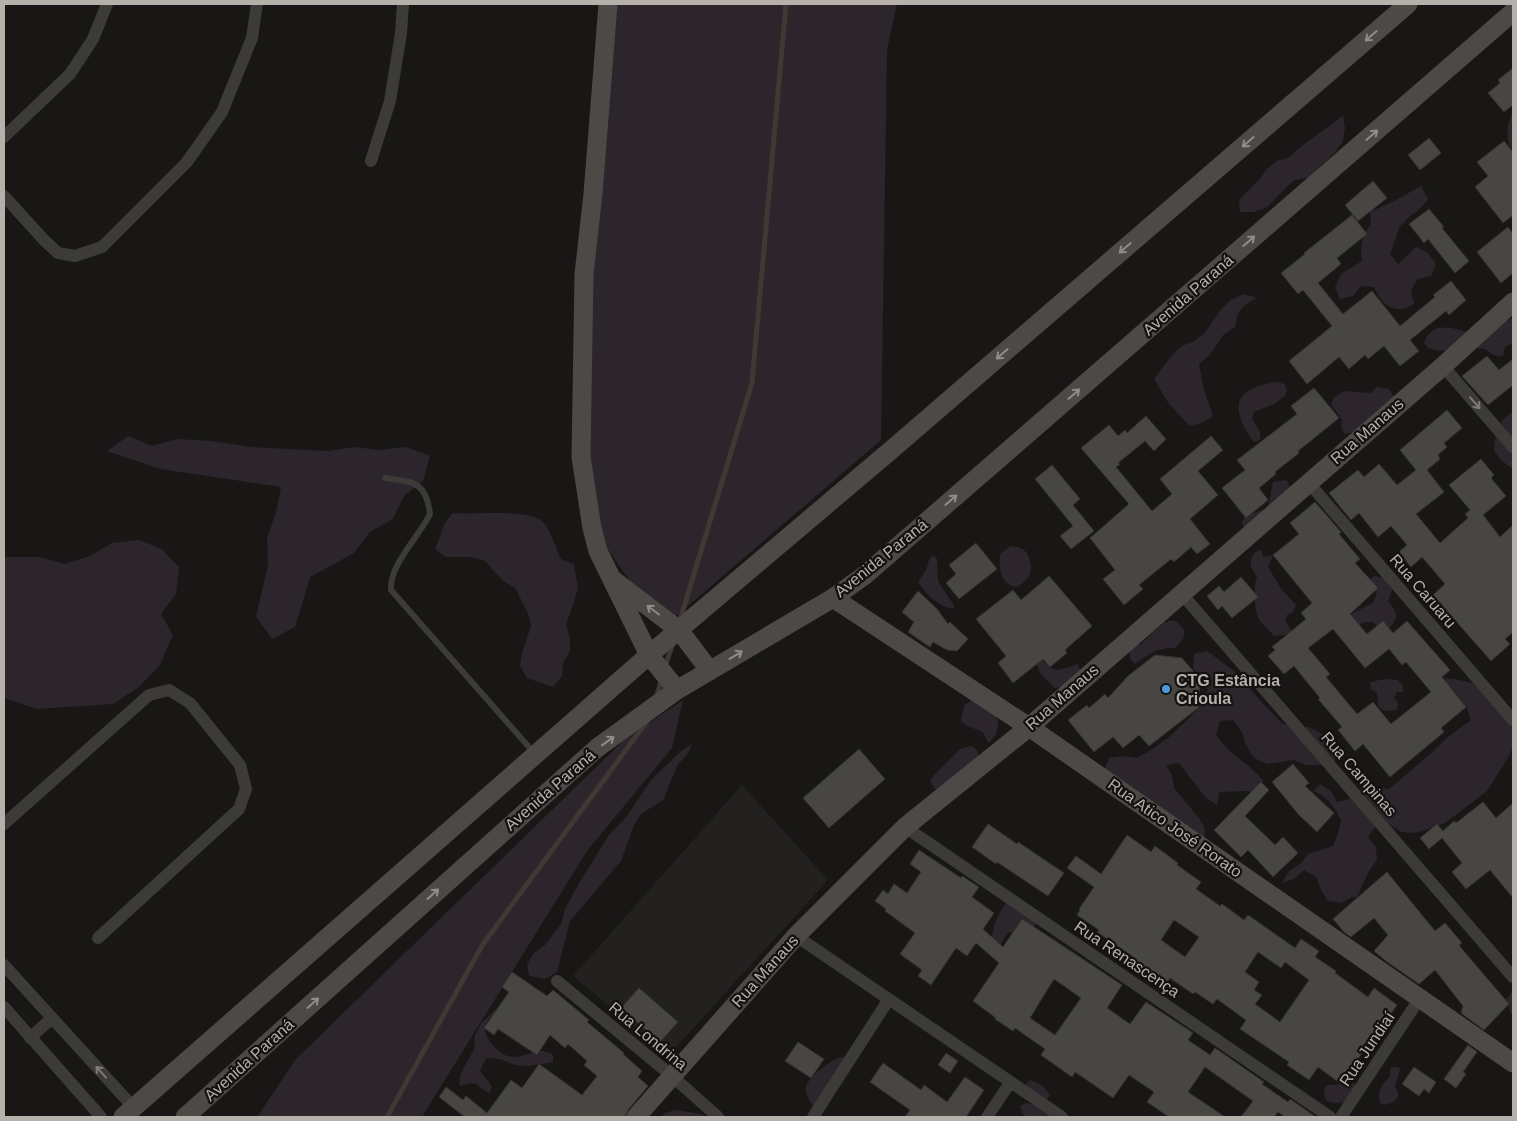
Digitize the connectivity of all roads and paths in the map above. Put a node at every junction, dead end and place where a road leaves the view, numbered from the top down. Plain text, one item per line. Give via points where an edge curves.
1 (107, 4) edge
2 (257, 4) edge
3 (403, 4) edge
4 (608, 4) edge
5 (1408, 4) edge
6 (1513, 12) edge
7 (4, 137) edge
8 (371, 161) dead end
9 (4, 196) edge
10 (1513, 302) edge
11 (1443, 366) junction
12 (1513, 447) edge
13 (385, 478) dead end
14 (1308, 482) junction
15 (609, 577) junction
16 (1181, 593) junction
17 (833, 598) junction
18 (679, 630) junction
19 (649, 655) junction
20 (710, 671) junction
21 (671, 694) junction
22 (1513, 720) edge
23 (1029, 727) junction
24 (536, 755) junction
25 (4, 824) edge
26 (905, 828) junction
27 (796, 936) junction
28 (98, 938) dead end
29 (4, 965) edge
30 (1513, 977) edge
31 (557, 980) dead end
32 (1420, 998) junction
33 (889, 999) junction
34 (4, 1007) edge
35 (52, 1018) junction
36 (30, 1038) junction
37 (1513, 1063) edge
38 (672, 1076) junction
39 (1010, 1083) junction
40 (128, 1113) edge
41 (102, 1117) edge
42 (185, 1117) edge
43 (636, 1117) edge
44 (718, 1117) edge
45 (813, 1117) edge
46 (987, 1117) edge
47 (1062, 1117) edge
48 (1330, 1117) edge
49 (1341, 1117) edge

1 - 7 street via 92,40 70,74
2 - 9 street via 252,38 222,112 187,162 102,247 75,256 58,253
3 - 8 street via 390,101
4 - 15 main road via 584,274 580,457 594,536
5 -> 18 main road
17 -> 6 main road, Avenida Paraná via 865,575
10 - 11 main road, Rua Manaus
11 -> 12 street
11 - 14 main road, Rua Manaus
13 - 24 lane via 413,482 426,494 430,514 400,559 391,590
14 - 16 main road, Rua Manaus
14 - 22 street, Rua Caruaru
18 -> 15 main road
15 - 19 main road
16 - 23 main road, Rua Manaus
16 - 30 street, Rua Campinas
20 -> 17 main road, Avenida Paraná
17 - 23 main road, Rua Atico José Rorato
18 - 19 main road
18 - 20 main road
19 - 21 main road
19 - 24 main road
20 - 21 main road, Avenida Paraná
42 -> 21 main road, Avenida Paraná via 597,748
23 - 26 main road, Rua Manaus
23 - 32 main road, Rua Atico José Rorato
24 - 40 main road
25 - 28 street via 149,695 169,690 190,703 240,765 246,789 239,808
26 - 27 main road, Rua Manaus
26 - 48 street, Rua Renascença
27 - 33 street
27 - 38 main road, Rua Manaus
29 - 35 street
31 - 38 street, Rua Londrina
32 - 37 main road, Rua Atico José Rorato
32 - 49 street, Rua Jundiaí
33 - 39 street
33 - 45 street
34 - 36 street
35 - 36 street
40 -> 35 street
36 - 41 street
38 - 43 main road, Rua Manaus
38 - 44 street, Rua Londrina
39 - 46 street
39 - 47 street

